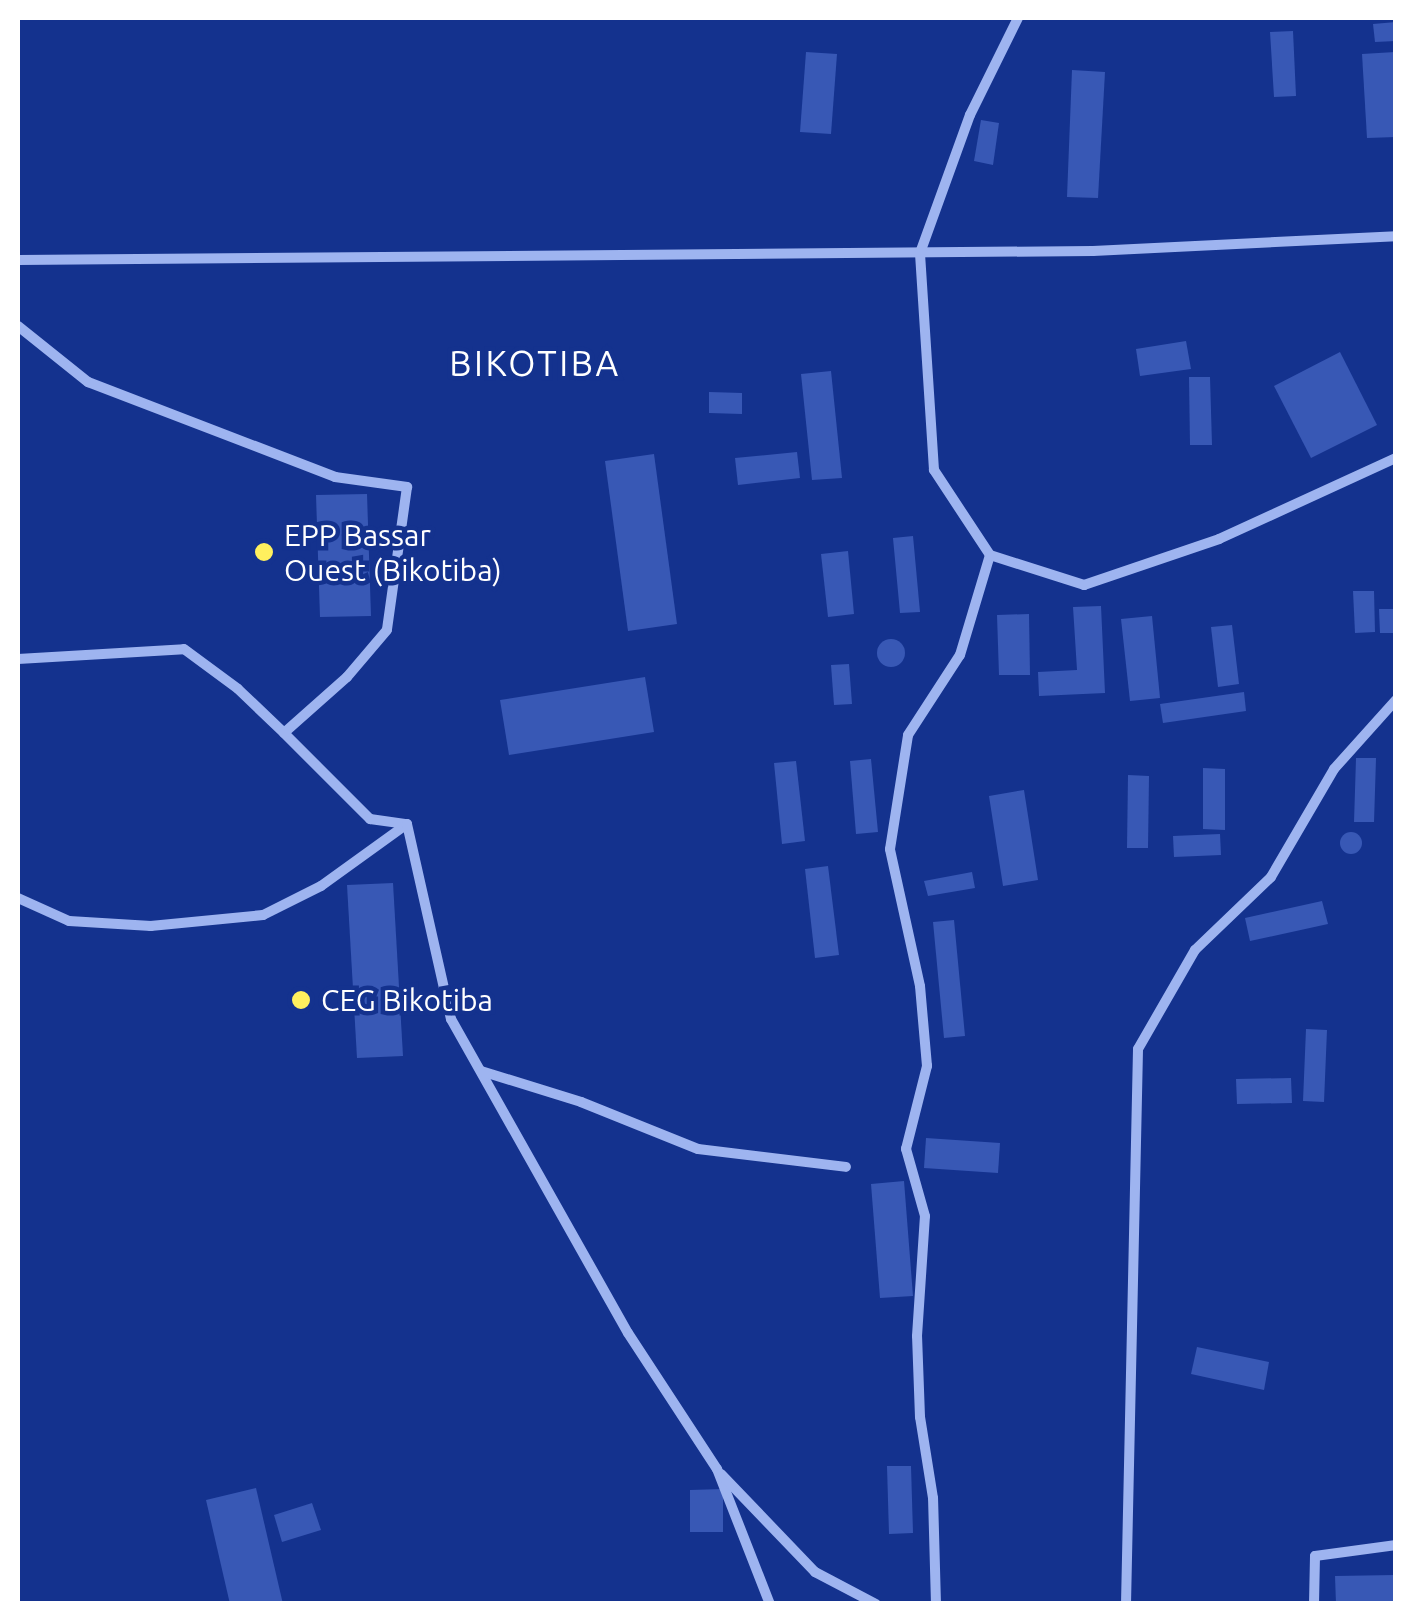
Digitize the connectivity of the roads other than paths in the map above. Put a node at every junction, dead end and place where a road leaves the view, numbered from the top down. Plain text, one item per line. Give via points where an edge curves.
1 (1018, 18) edge
2 (1396, 236) edge
3 (920, 253) junction
4 (18, 260) edge
5 (18, 326) edge
6 (1396, 458) edge
7 (990, 555) junction
8 (18, 659) edge
9 (1396, 700) edge
10 (284, 733) junction
11 (407, 824) junction
12 (18, 898) edge
13 (480, 1071) junction
14 (846, 1167) dead end
15 (717, 1469) junction
16 (1396, 1545) edge
17 (770, 1604) edge
18 (876, 1604) edge
19 (936, 1604) edge
20 (1126, 1604) edge
21 (1314, 1604) edge

1 - 3 street via 970,114
2 - 3 street
3 - 4 street
3 - 7 street via 934,470
5 - 10 street via 88,382 335,477 407,488 387,630
6 - 7 street via 1219,539 1084,584
7 - 19 street via 960,655 908,735 890,850 920,986 927,1066 906,1149 925,1216 919,1401 933,1498
8 - 10 street via 184,650
9 - 20 street via 1334,769 1270,877 1195,950 1138,1049
10 - 11 street via 370,819
11 - 12 street via 321,886 263,914 151,926 102,923 69,920
11 - 13 street via 451,1019
13 - 14 street via 581,1102 698,1150
13 - 15 street via 628,1334
15 - 17 street
15 - 18 street via 815,1572
16 - 21 street via 1315,1556

